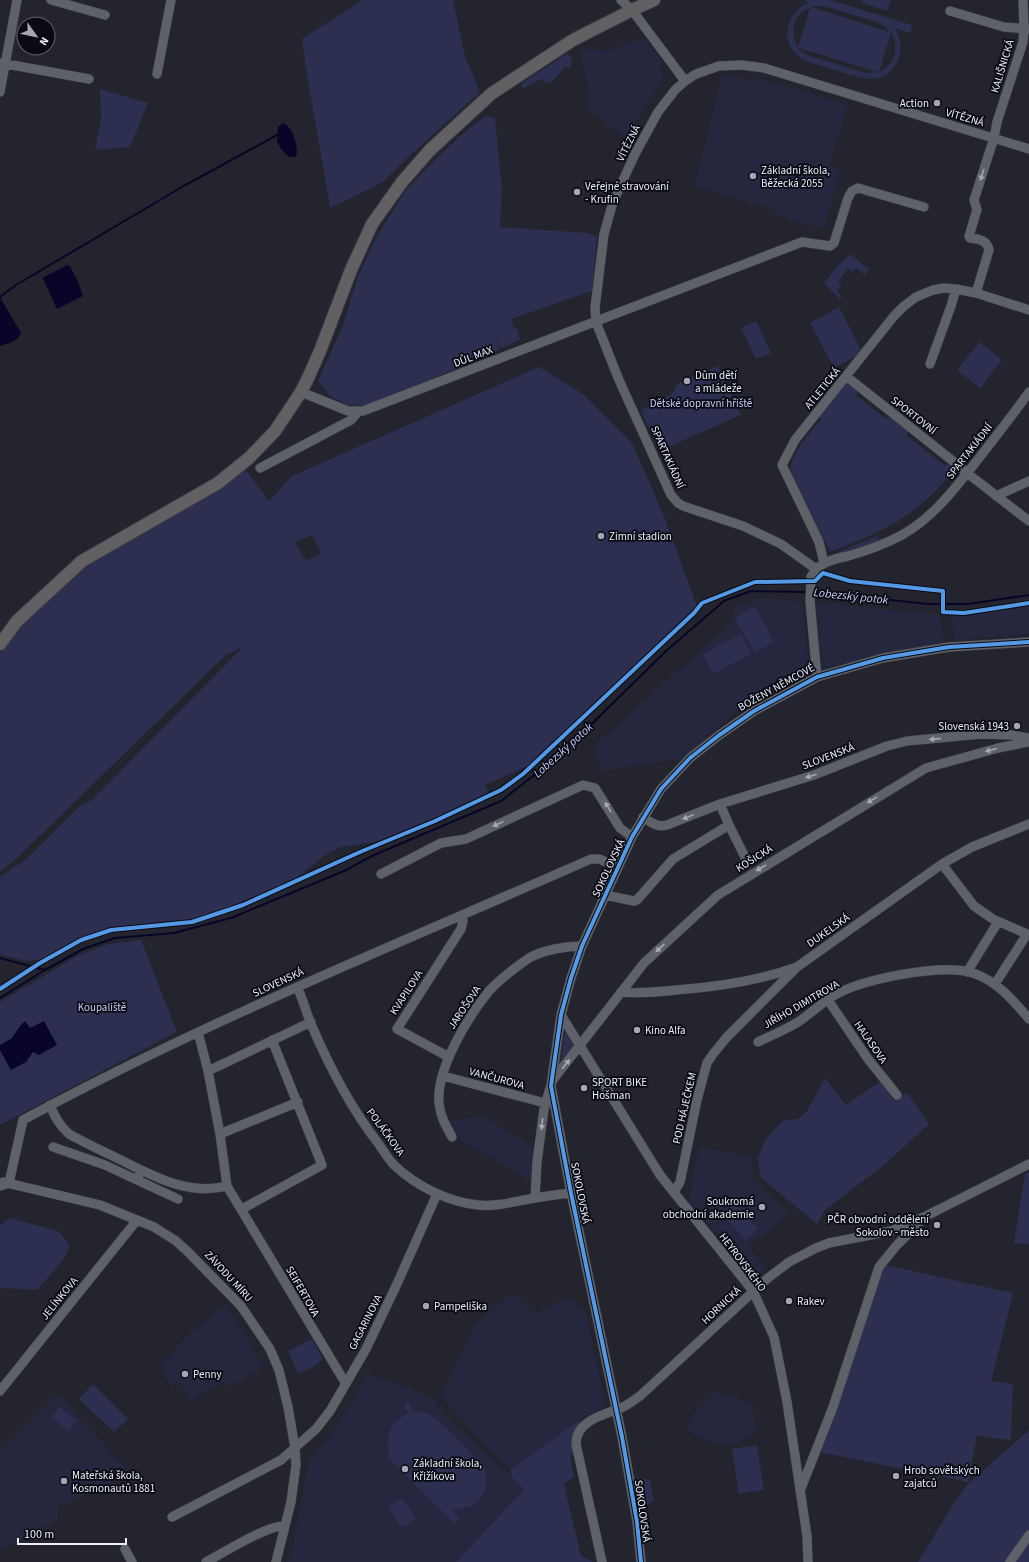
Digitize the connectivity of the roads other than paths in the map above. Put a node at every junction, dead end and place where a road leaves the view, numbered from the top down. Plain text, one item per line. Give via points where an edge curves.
1 (17, 0) edge
2 (51, 0) edge
3 (171, 0) edge
4 (621, 0) edge
5 (654, 0) edge
6 (1023, 0) edge
7 (632, 10) junction
8 (950, 11) dead end
9 (105, 15) dead end
10 (1027, 29) edge
11 (3, 63) edge
12 (157, 74) dead end
13 (90, 78) dead end
14 (685, 80) junction
15 (0, 92) edge
16 (994, 138) junction
17 (1029, 150) edge
18 (924, 207) dead end
19 (956, 289) junction
20 (976, 293) junction
21 (1029, 310) edge
22 (596, 322) junction
23 (930, 364) dead end
24 (846, 376) junction
25 (301, 392) junction
26 (1029, 392) edge
27 (358, 412) junction
28 (260, 468) dead end
29 (967, 473) junction
30 (1029, 481) edge
31 (996, 496) junction
32 (1029, 520) edge
33 (824, 563) junction
34 (816, 570) junction
35 (1029, 642) edge
36 (0, 644) edge
37 (817, 677) junction
38 (1029, 738) edge
39 (1029, 742) edge
40 (720, 804) junction
41 (643, 817) junction
42 (1029, 824) edge
43 (728, 825) junction
44 (632, 837) junction
45 (746, 859) dead end
46 (942, 864) junction
47 (618, 867) junction
48 (381, 874) dead end
49 (605, 895) junction
50 (462, 916) junction
51 (998, 922) junction
52 (1028, 934) edge
53 (582, 946) junction
54 (797, 967) junction
55 (967, 972) junction
56 (995, 984) junction
57 (297, 987) junction
58 (621, 992) junction
59 (828, 1000) junction
60 (560, 1015) junction
61 (1029, 1019) edge
62 (310, 1022) junction
63 (198, 1032) junction
64 (272, 1040) junction
65 (758, 1042) dead end
66 (580, 1047) junction
67 (449, 1057) junction
68 (208, 1071) junction
69 (443, 1076) junction
70 (551, 1084) junction
71 (897, 1095) dead end
72 (298, 1102) junction
73 (545, 1103) junction
74 (50, 1105) junction
75 (220, 1134) junction
76 (452, 1137) dead end
77 (53, 1148) dead end
78 (1029, 1164) edge
79 (142, 1170) junction
80 (137, 1180) junction
81 (0, 1181) edge
82 (10, 1183) junction
83 (0, 1186) edge
84 (228, 1186) junction
85 (571, 1192) junction
86 (674, 1192) junction
87 (437, 1194) junction
88 (535, 1198) junction
89 (178, 1199) dead end
90 (242, 1209) junction
91 (926, 1216) junction
92 (137, 1220) junction
93 (753, 1291) junction
94 (346, 1384) junction
95 (0, 1391) edge
96 (616, 1409) junction
97 (295, 1448) junction
98 (800, 1492) junction
99 (172, 1517) dead end
100 (285, 1526) junction
101 (1029, 1535) edge
102 (125, 1549) dead end
103 (276, 1561) edge
104 (132, 1562) edge
105 (206, 1562) edge
106 (602, 1562) edge
107 (641, 1562) edge
108 (808, 1562) edge
109 (1010, 1562) edge

1 - 11 street
2 - 9 street
3 - 12 street
4 - 7 street
5 - 7 main road
6 - 10 street, KALIŠNICKÁ
7 - 14 street
7 - 25 main road via 573,40 491,94 414,167 386,203 364,241
8 - 10 street via 1004,28
10 - 16 street, KALIŠNICKÁ
11 - 13 street
11 - 15 street
14 - 16 street, VÍTĚZNÁ via 719,66 742,65 764,68
14 - 22 street, VÍTĚZNÁ via 658,112 613,202 602,241 595,308
16 - 17 street, VÍTĚZNÁ
16 -> 20 street via 974,200 977,210 969,236 983,240 989,250
18 - 22 street via 858,188 852,191 848,198 834,243 830,246 802,242
19 - 20 street, ATLETICKÁ
19 - 23 street
19 - 24 street, ATLETICKÁ via 932,290 910,301 894,316
20 - 21 street, ATLETICKÁ
22 - 27 street, DŮL MAX
22 - 34 street, SPARTAKIÁDNÍ via 619,380 674,500 683,506 743,526 781,544
24 - 29 street, SPORTOVNÍ
24 - 33 street, ATLETICKÁ via 795,440 782,465 819,542
25 - 27 street, DŮL MAX via 348,411
25 - 36 main road via 275,431 249,458 218,483 82,561 17,621
26 - 29 street, SPARTAKIÁDNÍ
27 - 28 street, DŮL MAX via 351,420
29 - 31 street, SPORTOVNÍ
29 - 33 street, SPARTAKIÁDNÍ via 935,509 903,534
30 - 31 street
31 - 32 street, SPORTOVNÍ
33 - 34 street, SPARTAKIÁDNÍ
34 - 37 street, SPARTAKIÁDNÍ via 811,577 810,601
35 - 37 street, BOŽENY NĚMCOVÉ via 949,648 883,658
37 - 41 street, BOŽENY NĚMCOVÉ via 754,711 690,758 661,789
38 -> 40 street, SLOVENSKÁ via 981,734 907,741 887,746 814,775
39 -> 58 street, KOŠICKÁ via 926,768 754,872 718,895 644,963
40 -> 41 street, SLOVENSKÁ via 664,826 656,825
40 - 43 street
41 - 44 street, BOŽENY NĚMCOVÉ
42 - 46 street, DUKELSKÁ via 972,847
43 - 45 street
43 - 49 street via 672,859 637,900
44 - 47 street, SOKOLOVSKÁ
44 -> 48 street via 620,828 595,788 583,785 466,839 442,843
46 - 51 street via 974,906
46 - 54 street, DUKELSKÁ
47 - 49 street, SOKOLOVSKÁ
47 - 50 street, SLOVENSKÁ via 599,859 591,859
49 - 53 street, SOKOLOVSKÁ
50 - 57 street, SLOVENSKÁ
50 - 67 street, KVAPILOVA via 461,929 397,1030
51 - 52 street
51 - 55 street
52 - 56 street
53 - 60 street, SOKOLOVSKÁ
53 - 67 street, JAROŠOVA via 560,947 531,958 509,973 490,990 456,1041
54 - 58 street, DUKELSKÁ via 721,986
54 - 86 street, POD HÁJEČKEM via 727,1037 707,1064 680,1182
55 - 56 street, JIŘÍHO DIMITROVA
55 - 59 street, JIŘÍHO DIMITROVA via 927,970 886,977
56 - 61 street, JIŘÍHO DIMITROVA
57 - 62 street, POLÁČKOVA
57 - 63 street, SLOVENSKÁ
58 - 66 street, KOŠICKÁ
59 - 65 street, JIŘÍHO DIMITROVA via 800,1020
59 - 71 street, HALASOVA via 868,1060
60 - 66 street, HEYROVSKÉHO
60 - 70 street, SOKOLOVSKÁ
62 - 64 street
62 - 87 street, POLÁČKOVA via 332,1071 371,1134 394,1164 417,1183
63 - 68 street, SEIFERTOVA
63 - 74 street, SLOVENSKÁ
64 - 68 street
64 - 72 street
70 -> 66 street, KOŠICKÁ
66 - 86 street, HEYROVSKÉHO via 660,1175
67 - 69 street, JAROŠOVA
68 - 75 street, SEIFERTOVA
69 - 73 street, VANČUROVA
69 - 76 street, JAROŠOVA via 439,1102 444,1123
70 - 73 street, SOKOLOVSKÁ
70 - 85 street, SOKOLOVSKÁ
72 - 75 street
72 - 90 street via 322,1165
73 -> 88 street, SOKOLOVSKÁ
74 - 79 street via 55,1118 69,1134
74 - 82 street, SLOVENSKÁ via 23,1120
75 - 84 street, SEIFERTOVA
77 - 80 street via 105,1165
78 - 91 street, HORNICKÁ
79 - 80 street
79 - 84 street via 182,1186 217,1189
80 - 89 street
81 - 82 street, ZÁVODU MÍRU
82 - 83 street
82 - 92 street, ZÁVODU MÍRU via 100,1205
84 - 90 street, SEIFERTOVA
85 - 88 street, POLÁČKOVA
85 - 96 street, SOKOLOVSKÁ
86 - 93 street, HEYROVSKÉHO
87 - 88 street, POLÁČKOVA via 462,1202 495,1206
87 - 94 street, GAGARINOVA via 379,1323
90 - 94 street, SEIFERTOVA
91 - 93 street, HORNICKÁ via 891,1231 829,1243 816,1248 789,1262
91 - 98 street via 879,1267 833,1407
92 - 95 street, JELÍNKOVA
92 - 97 street, ZÁVODU MÍRU via 176,1241 203,1265 241,1306 270,1350 279,1370
93 - 96 street, HORNICKÁ via 640,1396
93 - 98 street, HEYROVSKÉHO via 774,1337 787,1402
94 - 97 street, GAGARINOVA via 326,1417
96 - 106 street, HORNICKÁ via 588,1423 576,1436
96 - 107 street, SOKOLOVSKÁ via 637,1522
97 - 99 street, GAGARINOVA via 280,1460
97 - 100 street, ZÁVODU MÍRU via 294,1481
98 - 108 street, HEYROVSKÉHO
100 - 103 street, ZÁVODU MÍRU
100 - 105 street via 279,1525 258,1534
101 - 109 street
102 - 104 street

